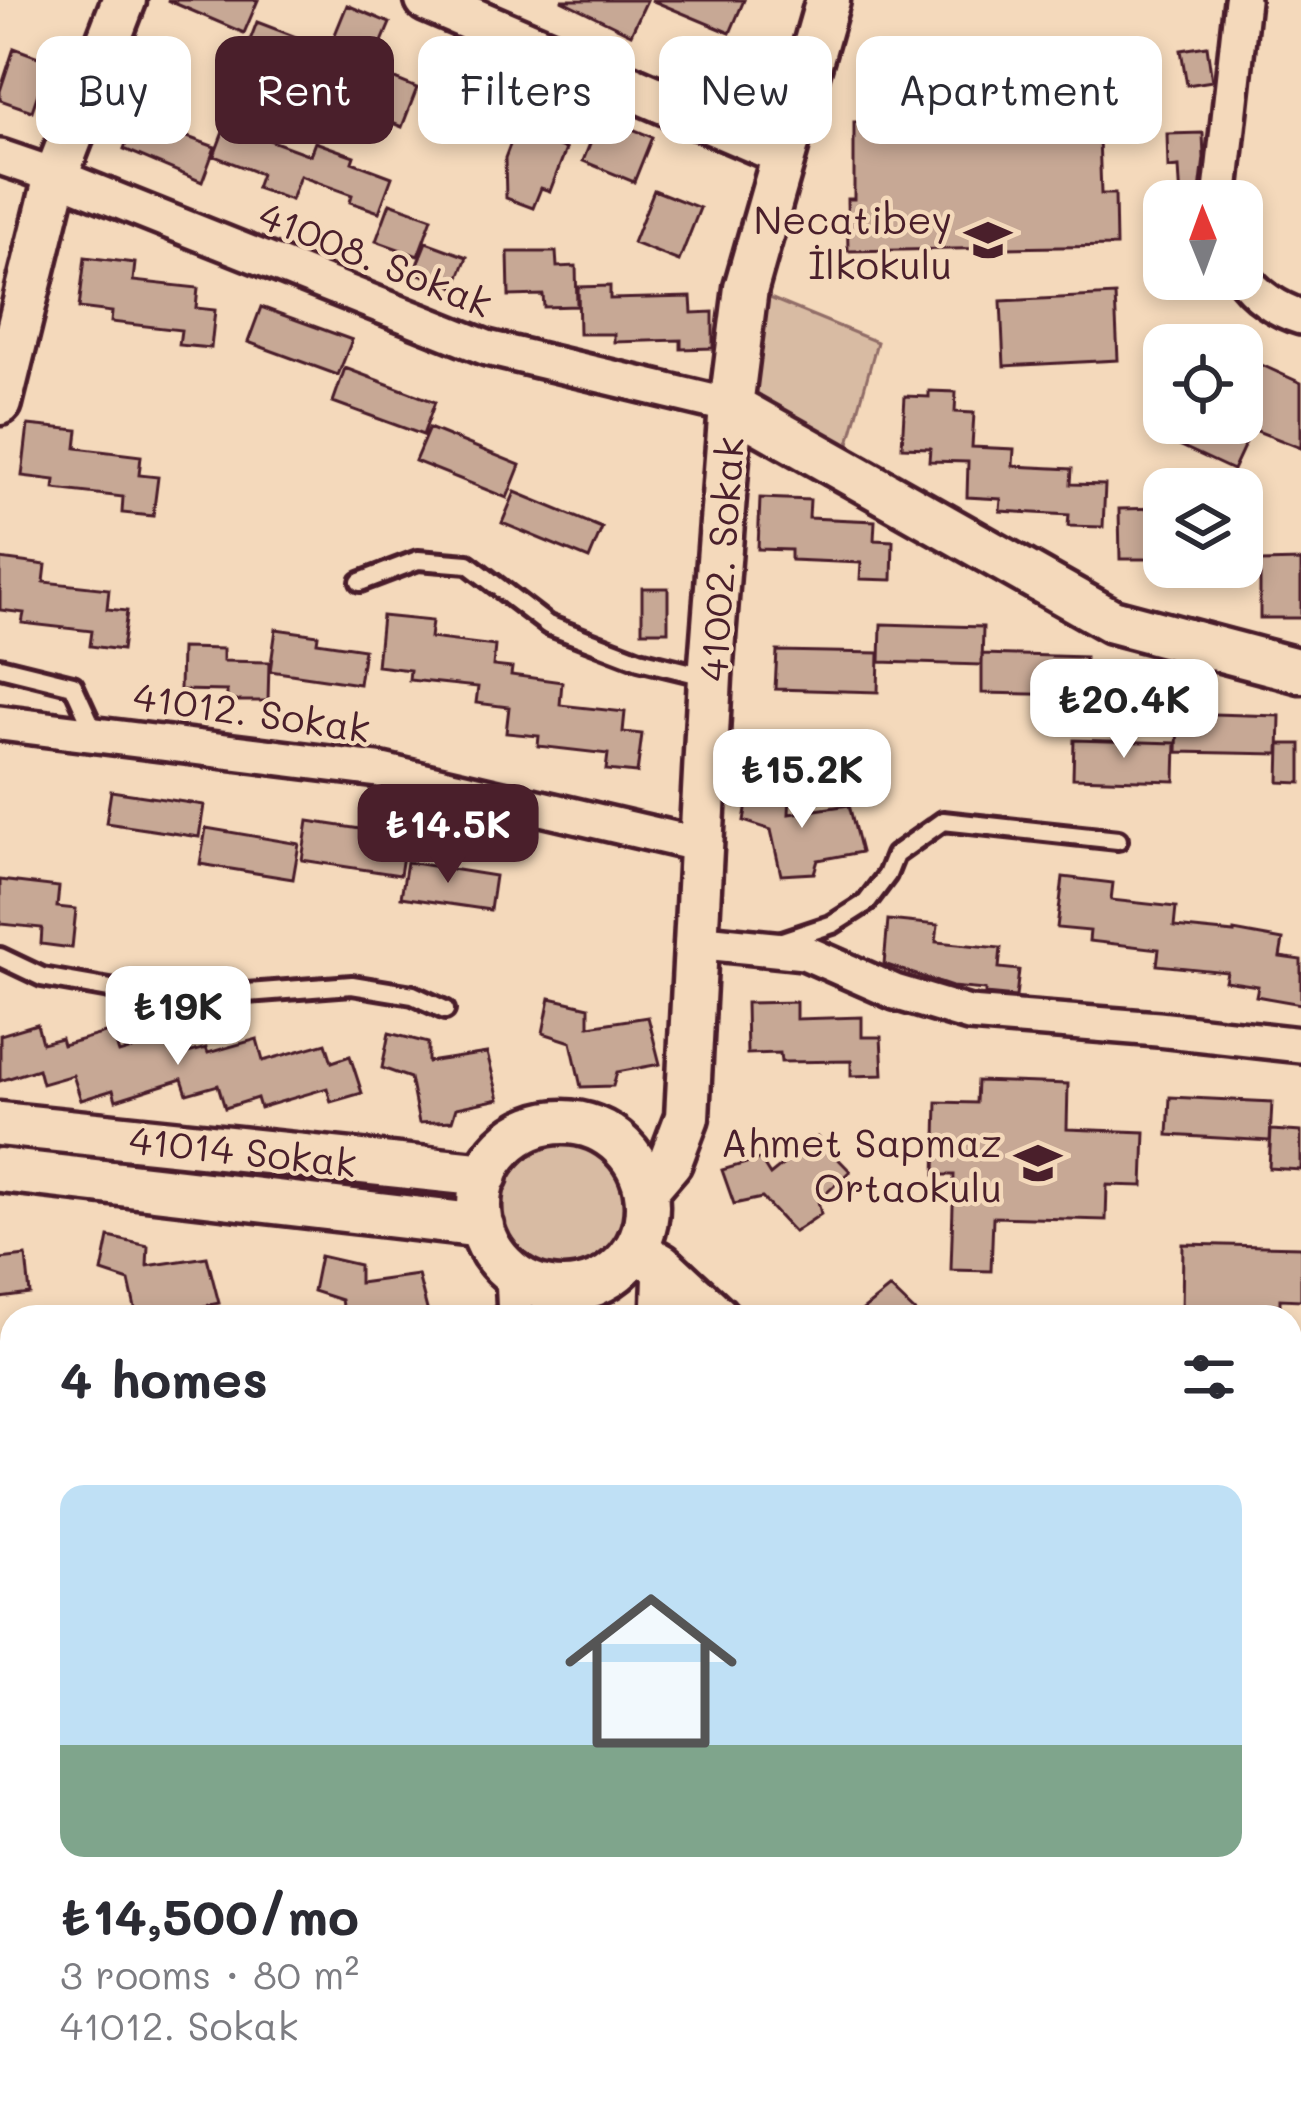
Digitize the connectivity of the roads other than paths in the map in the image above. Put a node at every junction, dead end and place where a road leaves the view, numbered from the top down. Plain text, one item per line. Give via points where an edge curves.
1 (124, 0) edge
2 (427, 0) edge
3 (827, 0) edge
4 (1243, 0) edge
5 (783, 153) junction
6 (0, 157) edge
7 (56, 176) junction
8 (1222, 180) edge
9 (1263, 295) edge
10 (1301, 317) edge
11 (0, 403) edge
12 (731, 406) junction
13 (359, 582) dead end
14 (0, 667) edge
15 (1301, 671) edge
16 (710, 677) junction
17 (0, 723) edge
18 (94, 733) junction
19 (1118, 840) dead end
20 (700, 844) junction
21 (694, 941) junction
22 (761, 948) junction
23 (0, 957) edge
24 (445, 1010) dead end
25 (1301, 1045) edge
26 (0, 1124) edge
27 (0, 1170) edge
28 (485, 1175) junction
29 (646, 1190) junction
30 (482, 1226) junction
31 (648, 1258) junction
32 (513, 1274) junction
33 (514, 1305) edge
34 (657, 1305) edge
35 (703, 1305) edge

1 - 7 street
2 - 5 street
3 - 5 street, 41002. Sokak
4 - 8 street
5 - 12 street, 41002. Sokak via 746,288
6 - 7 street, 41008. Sokak
7 - 11 street
7 - 12 street, 41008. Sokak via 487,348
9 - 10 street
12 - 15 street via 1112,621
12 - 16 street, 41002. Sokak
13 - 16 lane via 418,560 468,564 548,625
14 - 18 lane via 73,685
16 - 20 street, 41002. Sokak
17 - 18 street, 41012. Sokak
18 - 20 street, 41012. Sokak via 378,770
19 - 22 lane via 943,821 896,855 866,903 833,924
20 - 21 street, 41002. Sokak
21 - 22 street
21 - 29 street, 41002. Sokak via 687,1117 670,1162
22 - 25 street via 804,952 969,1014
23 - 24 lane via 42,977 127,992 352,985 412,994
26 - 28 street, 41014 Sokak
27 - 30 street, 41014 Sokak
28 - 29 street via 525,1130 581,1124 617,1141 637,1163
28 - 30 street
29 - 31 street
30 - 32 street via 487,1246
31 - 32 street via 598,1284 562,1291
31 - 34 street
31 - 35 street
32 - 33 street

